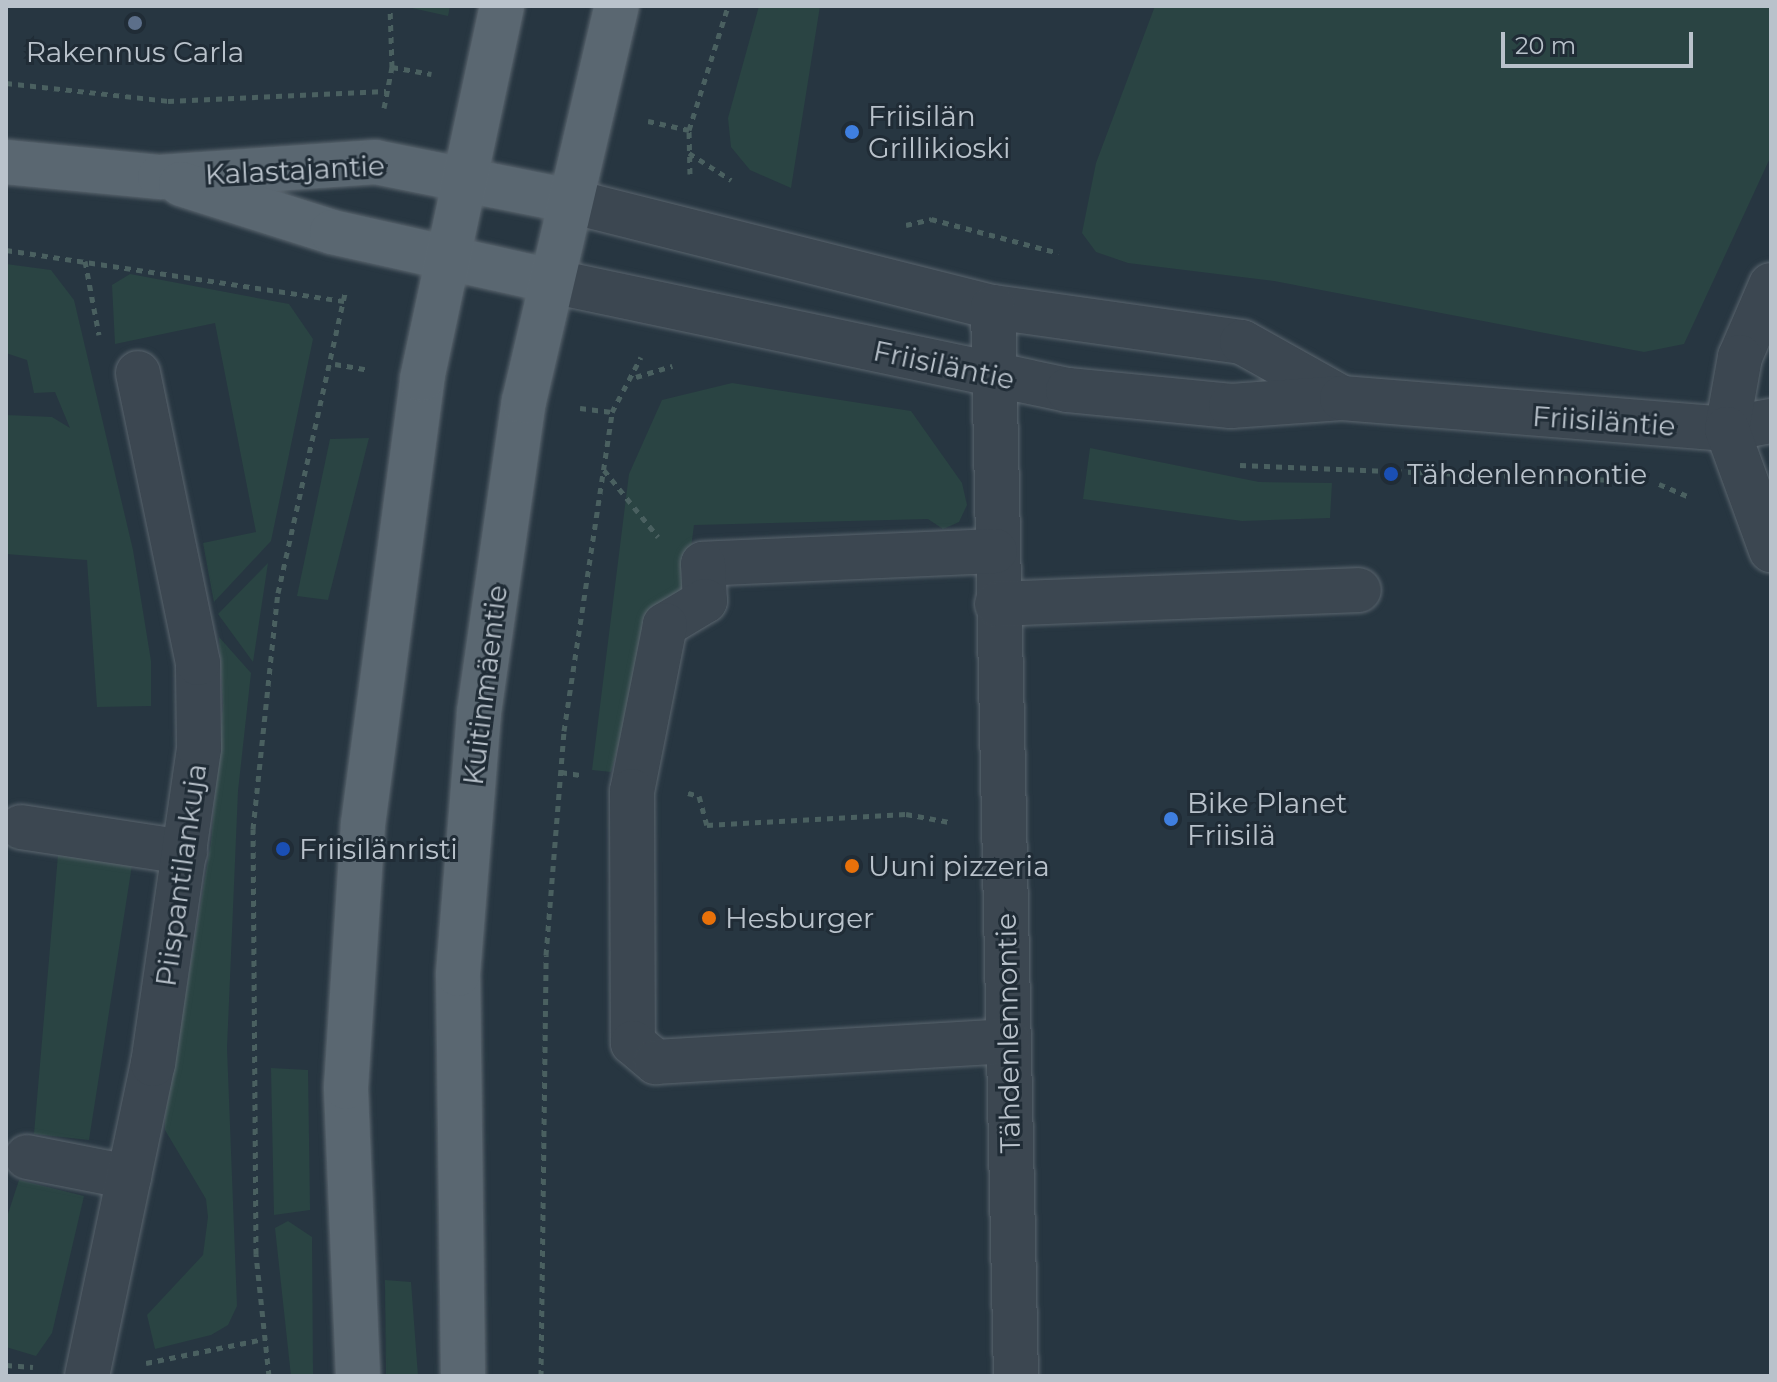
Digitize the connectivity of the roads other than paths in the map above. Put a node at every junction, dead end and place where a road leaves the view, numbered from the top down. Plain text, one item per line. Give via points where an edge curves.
1 (502, 6) edge
2 (617, 6) edge
3 (6, 162) edge
4 (464, 175) junction
5 (160, 177) junction
6 (570, 201) junction
7 (444, 256) junction
8 (551, 281) junction
9 (1771, 285) edge
10 (993, 307) junction
11 (138, 373) road end
12 (990, 375) junction
13 (1342, 398) junction
14 (1771, 421) edge
15 (1727, 429) junction
16 (1771, 550) edge
17 (995, 551) junction
18 (1359, 590) dead end
19 (997, 604) junction
20 (21, 827) dead end
21 (185, 852) junction
22 (1008, 1041) junction
23 (27, 1157) dead end
24 (129, 1177) junction
25 (107, 1371) edge
26 (358, 1376) edge
27 (463, 1376) edge
28 (1016, 1376) edge

1 - 4 main road
2 - 6 main road, Kuitinmäentie
3 - 5 main road, Kalastajantie
4 - 5 main road, Kalastajantie via 375,162
4 - 6 main road, Kalastajantie
4 - 7 main road
5 - 7 main road, Kalastajantie via 332,232
6 - 8 main road, Kuitinmäentie
6 - 10 street, Friisiläntie
7 - 8 main road, Kalastajantie
7 - 26 main road via 363,824 346,1087
8 - 12 street, Friisiläntie
8 - 27 main road, Kuitinmäentie via 519,429 479,712 458,974
9 - 15 street via 1740,357
10 - 12 street, Tähdenlennontie
10 - 13 street, Friisiläntie via 1242,342
11 - 21 street, Piispantilankuja via 198,663 199,748
12 - 13 street, Friisiläntie via 1231,406
12 - 17 street, Tähdenlennontie
13 - 15 street, Friisiläntie
14 - 15 street, Friisiläntie
15 - 16 street
17 - 19 street, Tähdenlennontie
17 - 22 street via 703,564 705,601 665,625 634,783 633,1043 656,1062
18 - 19 street
19 - 22 street, Tähdenlennontie
20 - 21 street
21 - 24 street, Piispantilankuja
22 - 28 street, Tähdenlennontie
23 - 24 street
24 - 25 street, Piispantilankuja

